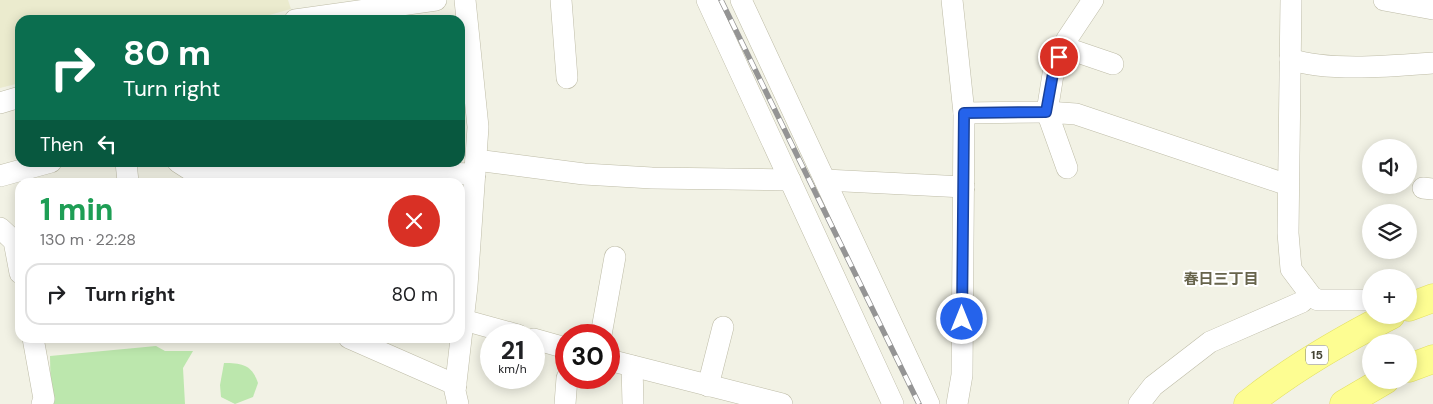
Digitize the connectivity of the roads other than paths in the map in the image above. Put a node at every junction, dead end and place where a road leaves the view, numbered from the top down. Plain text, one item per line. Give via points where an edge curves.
1 (436, 0) edge
2 (466, 0) edge
3 (561, 0) edge
4 (707, 0) edge
5 (741, 0) edge
6 (952, 0) edge
7 (1093, 0) edge
8 (1291, 0) edge
9 (1397, 1) edge
10 (1433, 9) edge
11 (1433, 14) edge
12 (331, 15) edge
13 (1063, 47) junction
14 (1290, 59) junction
15 (1433, 63) edge
16 (1113, 64) dead end
17 (567, 78) dead end
18 (15, 98) edge
19 (0, 103) edge
20 (1046, 112) junction
21 (964, 113) junction
22 (33, 167) edge
23 (264, 167) edge
24 (476, 167) junction
25 (1067, 168) dead end
26 (194, 173) edge
27 (0, 176) edge
28 (790, 180) junction
29 (825, 180) junction
30 (1288, 185) junction
31 (964, 187) junction
32 (0, 228) edge
33 (15, 246) edge
34 (615, 257) dead end
35 (465, 286) edge
36 (1362, 300) edge
37 (1302, 302) dead end
38 (465, 320) edge
39 (480, 324) edge
40 (603, 324) edge
41 (1373, 324) edge
42 (723, 328) dead end
43 (34, 343) edge
44 (364, 343) edge
45 (460, 343) edge
46 (1433, 358) edge
47 (620, 363) edge
48 (1417, 365) edge
49 (632, 366) junction
50 (708, 386) junction
51 (566, 389) edge
52 (1370, 389) edge
53 (457, 394) edge
54 (42, 404) edge
55 (565, 404) edge
56 (633, 404) edge
57 (782, 404) edge
58 (893, 404) edge
59 (929, 404) edge
60 (957, 404) edge
61 (1139, 404) edge
62 (1248, 404) edge
63 (1344, 404) edge

1 - 12 street
2 - 24 street via 478,127
3 - 17 street
4 - 28 street
5 - 29 street
6 - 21 street
7 - 13 street
8 - 14 street
9 - 10 street
10 - 11 street
13 - 16 street
13 - 20 street via 1054,68
14 - 15 street via 1303,64 1386,67
14 - 30 street
18 - 19 street
20 - 21 street
20 - 25 street
20 - 30 street via 1076,114
21 - 31 street
22 - 27 street
23 - 24 street via 361,171
23 - 26 street
24 - 28 street via 652,178
24 - 35 street
28 - 58 street
29 - 31 street
29 - 59 street
30 - 36 street via 1288,233 1293,275 1312,298
31 - 60 street via 962,375
32 - 33 street via 14,241
34 - 40 street
37 - 61 street via 1210,342 1153,386
38 - 39 street
41 - 62 main road, 15 via 1289,372
42 - 50 street
43 - 54 street via 44,399
44 - 53 street
45 - 53 street
46 - 48 main road
47 - 49 street
49 - 50 street
49 - 56 street
50 - 57 street
51 - 55 street
52 - 63 main road

